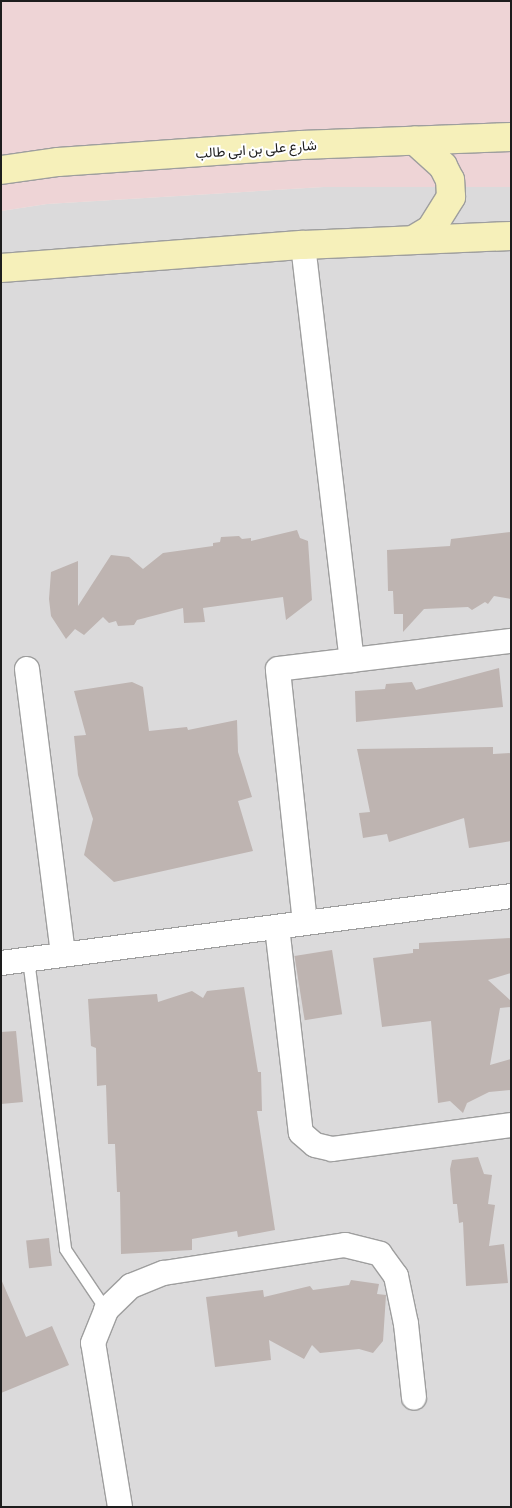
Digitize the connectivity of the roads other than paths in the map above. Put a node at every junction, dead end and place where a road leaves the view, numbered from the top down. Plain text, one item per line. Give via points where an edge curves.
1 (511, 137) edge
2 (415, 141) junction
3 (1, 170) edge
4 (511, 236) edge
5 (414, 240) junction
6 (303, 245) junction
7 (1, 268) edge
8 (511, 641) edge
9 (352, 660) junction
10 (27, 669) dead end
11 (511, 896) edge
12 (305, 923) junction
13 (277, 927) junction
14 (63, 954) junction
15 (28, 959) junction
16 (1, 963) edge
17 (511, 1125) edge
18 (106, 1310) junction
19 (414, 1398) dead end
20 (120, 1507) edge

1 - 2 street, شارع على بن ابى طالب
2 - 3 street, شارع على بن ابى طالب via 282,146 58,162
2 - 5 street via 442,166 450,180 452,197 432,229
4 - 5 street
5 - 6 street
6 - 7 street
6 - 9 street
8 - 9 street
9 - 12 street via 278,669
10 - 14 street
11 - 12 street
12 - 13 street
13 - 14 street
13 - 17 street via 301,1132 315,1145 332,1149
14 - 15 street
15 - 16 street
15 - 18 lane via 65,1250
18 - 19 street via 131,1286 164,1274 345,1244 380,1254 396,1276 406,1324
18 - 20 street via 93,1343

